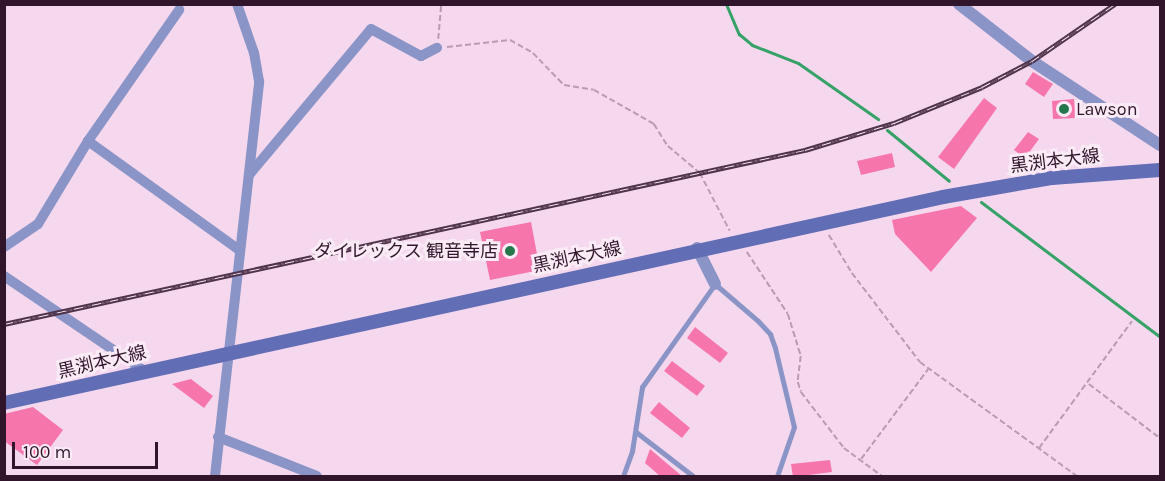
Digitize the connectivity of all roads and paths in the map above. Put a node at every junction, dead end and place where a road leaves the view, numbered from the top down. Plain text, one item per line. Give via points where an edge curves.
1 (237, 4) edge
2 (441, 4) edge
3 (959, 4) edge
4 (179, 10) dead end
5 (437, 48) junction
6 (88, 141) junction
7 (1161, 145) edge
8 (1161, 170) edge
9 (248, 175) junction
10 (825, 229) dead end
11 (739, 243) junction
12 (4, 247) edge
13 (697, 248) junction
14 (239, 250) junction
15 (4, 276) edge
16 (715, 284) junction
17 (1132, 321) dead end
18 (227, 352) junction
19 (928, 368) junction
20 (143, 370) junction
21 (1088, 384) junction
22 (4, 403) edge
23 (636, 432) junction
24 (218, 437) junction
25 (1161, 438) edge
26 (1039, 448) junction
27 (860, 460) junction
28 (626, 475) edge
29 (215, 477) edge
30 (317, 477) edge
31 (693, 477) edge
32 (777, 477) edge
33 (882, 477) edge
34 (1077, 477) edge

1 - 9 street via 258,67
2 - 5 path
3 - 7 street via 1032,61
4 - 6 street
5 - 9 street via 420,56 371,29
5 - 11 path via 510,40 532,53 564,84 594,90 654,124 668,146 700,173
6 - 12 street via 38,224
6 - 14 street
8 - 11 main road, 黒渕本大線 via 1085,174 982,189
9 - 14 street
10 - 19 path via 852,273
11 - 13 main road, 黒渕本大線
11 - 27 path via 788,314 801,356 801,392 844,448
13 - 16 street
13 - 18 main road, 黒渕本大線
14 - 18 street
15 - 20 street
16 - 23 lane via 648,375 642,387
16 - 32 lane via 770,334 794,427
17 - 21 path
18 - 20 main road, 黒渕本大線
18 - 24 street
19 - 26 path
19 - 27 path
20 - 22 main road, 黒渕本大線
21 - 25 path
21 - 26 path
23 - 28 lane
23 - 31 lane
24 - 29 street
24 - 30 street
26 - 34 path
27 - 33 path

